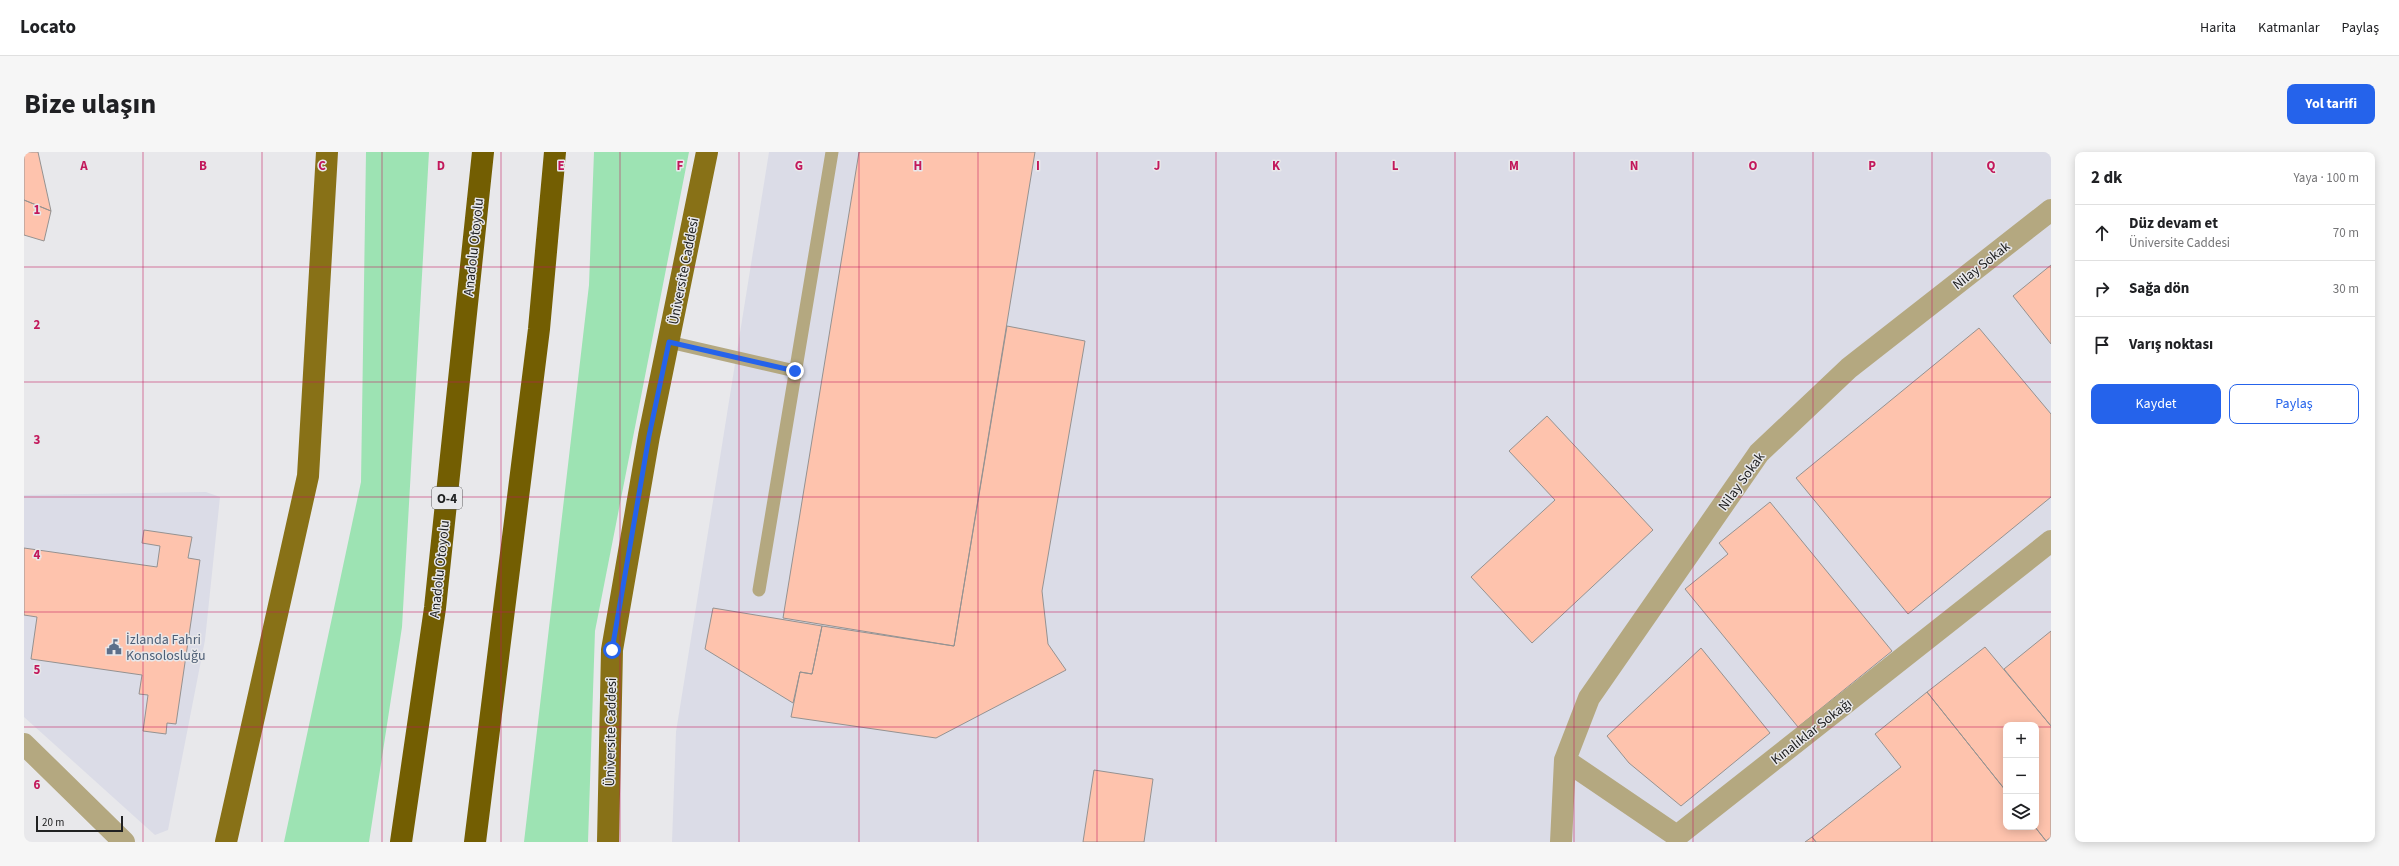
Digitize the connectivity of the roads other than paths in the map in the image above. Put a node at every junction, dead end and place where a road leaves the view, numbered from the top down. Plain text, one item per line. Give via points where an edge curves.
1 (327, 152) edge
2 (483, 152) edge
3 (555, 152) edge
4 (707, 152) edge
5 (832, 152) edge
6 (2051, 210) edge
7 (669, 342) junction
8 (795, 371) junction
9 (2051, 541) edge
10 (759, 590) dead end
11 (24, 744) edge
12 (1565, 760) junction
13 (124, 842) edge
14 (226, 842) edge
15 (402, 842) edge
16 (475, 842) edge
17 (608, 842) edge
18 (1561, 842) edge

1 - 14 main road via 308,476
2 - 15 highway, Anadolu Otoyolu / O-4 via 435,608
3 - 16 highway via 537,345
4 - 7 main road, Üniversite Caddesi
5 - 8 lane
6 - 12 street, Nilay Sokak via 1849,368 1759,454 1589,698
7 - 8 lane
7 - 17 main road, Üniversite Caddesi via 649,436 612,650
8 - 10 lane
9 - 12 street, Kınalıklar Sokağı via 1677,836
11 - 13 street
12 - 18 street, Nilay Sokak

